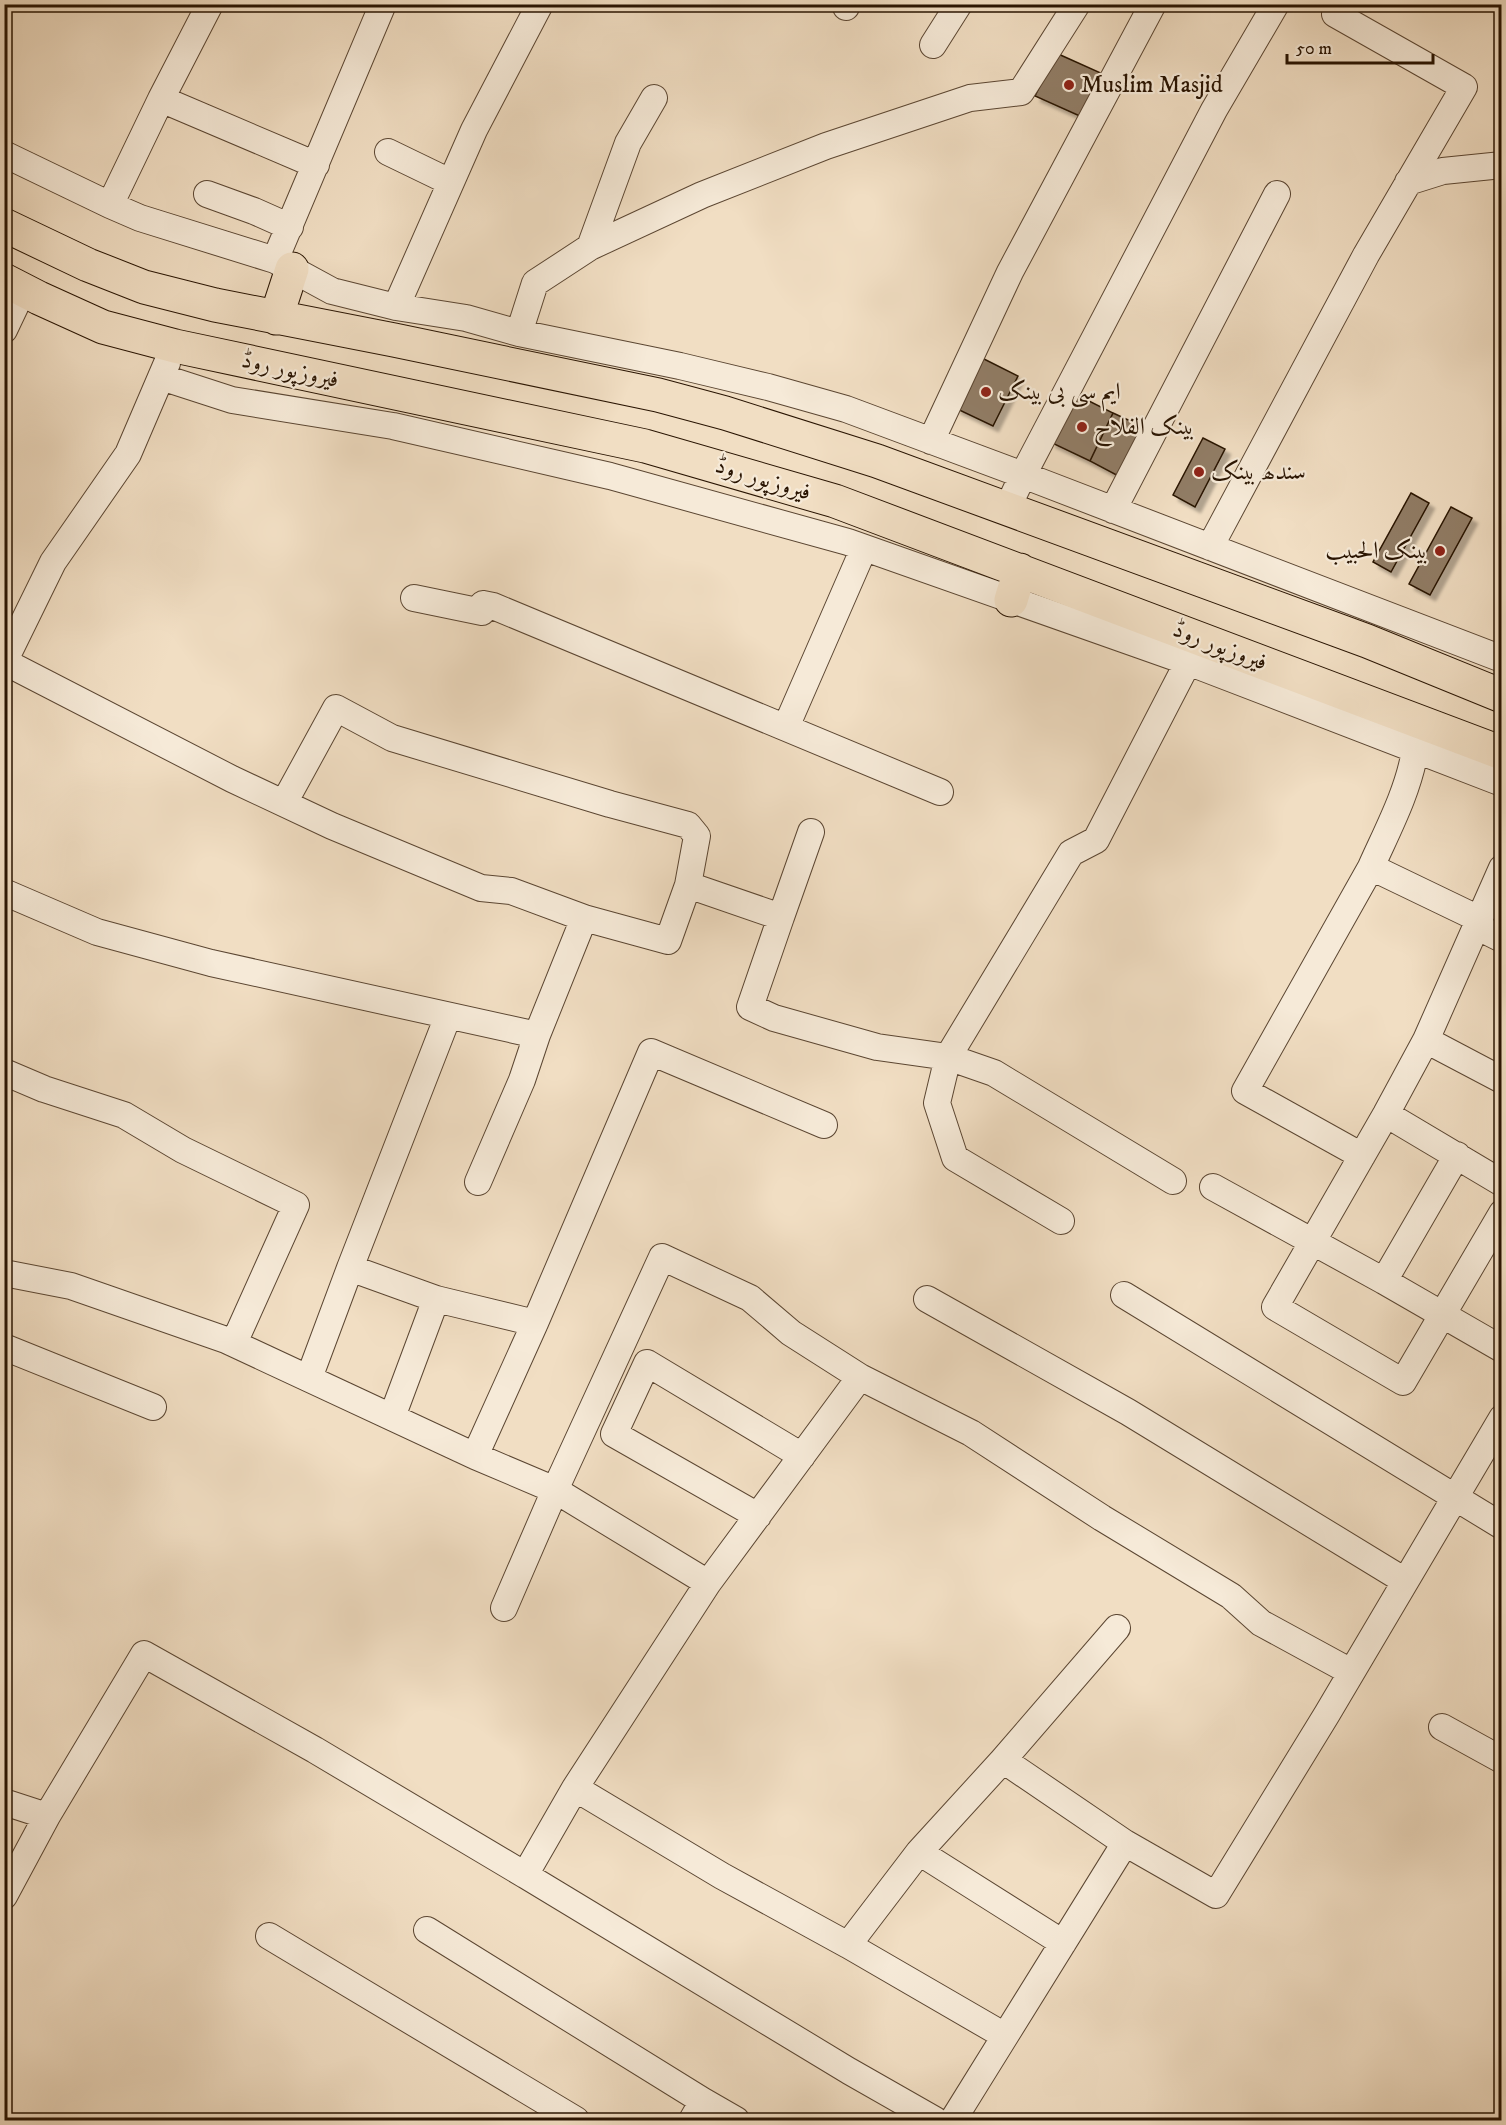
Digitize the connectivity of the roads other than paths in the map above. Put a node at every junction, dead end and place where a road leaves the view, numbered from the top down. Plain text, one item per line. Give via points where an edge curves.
1 (210, 4) edge
2 (383, 4) edge
3 (540, 4) edge
4 (959, 4) edge
5 (1077, 4) edge
6 (1153, 4) edge
7 (1276, 4) edge
8 (1335, 14) dead end
9 (933, 45) dead end
10 (654, 98) dead end
11 (161, 99) junction
12 (388, 152) dead end
13 (4, 154) edge
14 (316, 165) junction
15 (1502, 165) edge
16 (450, 182) junction
17 (1408, 182) junction
18 (207, 194) dead end
19 (1277, 194) dead end
20 (110, 205) junction
21 (4, 225) edge
22 (290, 227) junction
23 (590, 247) junction
24 (283, 265) junction
25 (14, 285) edge
26 (396, 307) junction
27 (276, 318) junction
28 (4, 330) edge
29 (519, 333) junction
30 (175, 346) junction
31 (161, 377) junction
32 (658, 395) junction
33 (931, 441) junction
34 (645, 446) junction
35 (1023, 475) junction
36 (1007, 509) junction
37 (1113, 510) junction
38 (1210, 547) junction
39 (864, 548) junction
40 (1015, 585) junction
41 (414, 598) dead end
42 (1502, 659) edge
43 (4, 662) edge
44 (1188, 662) junction
45 (1502, 696) edge
46 (786, 727) junction
47 (1415, 751) junction
48 (1502, 753) edge
49 (1502, 783) edge
50 (940, 792) dead end
51 (284, 803) junction
52 (811, 832) dead end
53 (1371, 867) junction
54 (1502, 868) edge
55 (688, 885) junction
56 (4, 892) edge
57 (781, 917) junction
58 (584, 918) junction
59 (1478, 922) junction
60 (1502, 939) edge
61 (448, 1016) junction
62 (537, 1035) junction
63 (1426, 1040) junction
64 (948, 1058) junction
65 (4, 1072) edge
66 (1502, 1080) edge
67 (1386, 1114) junction
68 (824, 1125) dead end
69 (1457, 1155) junction
70 (1362, 1156) junction
71 (1173, 1181) dead end
72 (478, 1182) dead end
73 (1502, 1183) edge
74 (1213, 1187) dead end
75 (1502, 1213) edge
76 (1060, 1221) dead end
77 (1312, 1242) junction
78 (350, 1268) junction
79 (4, 1273) edge
80 (1384, 1281) junction
81 (1124, 1295) dead end
82 (436, 1299) junction
83 (927, 1299) dead end
84 (1442, 1315) junction
85 (535, 1323) junction
86 (234, 1343) junction
87 (4, 1347) edge
88 (1502, 1349) edge
89 (860, 1377) junction
90 (309, 1378) junction
91 (153, 1407) dead end
92 (392, 1417) junction
93 (1502, 1418) edge
94 (475, 1456) junction
95 (802, 1456) junction
96 (555, 1490) junction
97 (1455, 1497) junction
98 (758, 1516) junction
99 (1502, 1526) edge
100 (1405, 1581) junction
101 (708, 1583) junction
102 (504, 1608) dead end
103 (1117, 1628) dead end
104 (1351, 1672) junction
105 (1442, 1727) dead end
106 (1003, 1760) junction
107 (1502, 1760) edge
108 (575, 1788) junction
109 (4, 1802) edge
110 (47, 1816) junction
111 (1125, 1843) junction
112 (919, 1852) junction
113 (525, 1875) junction
114 (4, 1896) edge
115 (428, 1930) dead end
116 (269, 1936) dead end
117 (1063, 1943) junction
118 (848, 1945) junction
119 (1005, 2036) junction
120 (698, 2111) edge
121 (576, 2121) edge
122 (736, 2121) edge
123 (935, 2121) edge
124 (952, 2121) edge

1 - 11 street
2 - 14 street
3 - 16 street
4 - 9 street
5 - 23 street via 1021,92 970,98 826,146 702,195
6 - 33 street via 1010,272
7 - 35 street via 1214,110
8 - 17 street via 1464,87
10 - 23 street via 628,143
11 - 14 street
11 - 20 street
12 - 16 street
13 - 20 street
14 - 22 street
15 - 17 street via 1443,171
16 - 26 street
17 - 38 street
18 - 22 street
19 - 37 street
20 - 24 street
21 - 27 highway, فیروزپور روڈ via 144,287
22 - 24 street
23 - 29 street via 535,283
24 - 26 street via 332,291
24 - 27 highway
25 - 28 street
25 - 30 highway, فیروزپور روڈ via 103,327
26 - 29 street via 466,318
27 - 32 highway, فیروزپور روڈ
29 - 33 street via 768,387 846,409
30 - 31 street
30 - 34 highway, فیروزپور روڈ
31 - 39 street via 232,400 393,426 610,476
31 - 43 street via 128,454 53,562
32 - 34 highway
32 - 36 highway, فیروزپور روڈ via 877,461
33 - 35 street
34 - 40 highway, فیروزپور روڈ via 835,501
35 - 36 street
35 - 37 street
36 - 45 highway, فیروزپور روڈ via 1367,641
37 - 38 street
38 - 42 street
39 - 40 street
39 - 46 street
40 - 44 street
40 - 48 highway, فیروزپور روڈ
41 - 46 street via 482,612 483,604 494,606
43 - 51 street
44 - 47 street
44 - 64 street via 1096,840 1071,853
46 - 50 street
47 - 49 street
47 - 53 street via 1411,773
51 - 55 street via 336,708 393,738 688,825 697,836
51 - 58 street via 481,888 511,891
52 - 57 street
53 - 59 street
53 - 70 street via 1245,1091
54 - 59 street
55 - 57 street
55 - 58 street via 668,941
56 - 61 street via 109,935 211,963
57 - 64 street via 750,1007 774,1018 877,1047
58 - 62 street
59 - 60 street
59 - 63 street
61 - 62 street
61 - 78 street
62 - 72 street
63 - 66 street
63 - 67 street
64 - 71 street via 994,1072
64 - 76 street via 936,1103 955,1158
65 - 86 street via 124,1115 183,1150 296,1206
67 - 69 street
67 - 70 street
68 - 85 street via 651,1052
69 - 73 street
69 - 80 street
70 - 77 street
74 - 77 street
75 - 84 street
77 - 80 street
77 - 84 street via 1275,1306 1403,1382
78 - 82 street
78 - 90 street
79 - 86 street via 71,1286
80 - 84 street
81 - 97 street
82 - 85 street
82 - 92 street
83 - 100 street via 1128,1412
84 - 88 street
85 - 94 street
86 - 90 street
87 - 91 street
89 - 95 street
89 - 96 street via 791,1333 750,1298 662,1257
89 - 104 street via 971,1433 1231,1596 1261,1623
90 - 92 street
92 - 94 street
93 - 97 street
94 - 96 street
95 - 98 street
95 - 98 street via 647,1363 614,1434
96 - 101 street
96 - 102 street
97 - 99 street
97 - 100 street
98 - 101 street
100 - 104 street
101 - 108 street
103 - 106 street
104 - 111 street via 1216,1895
105 - 107 street
106 - 111 street
106 - 112 street
108 - 113 street
108 - 118 street via 722,1876
109 - 110 street
110 - 113 street via 144,1654
110 - 114 street
111 - 117 street
112 - 117 street
112 - 118 street
113 - 123 street
115 - 120 street
116 - 121 street
117 - 119 street
118 - 119 street
119 - 124 street
120 - 122 street

